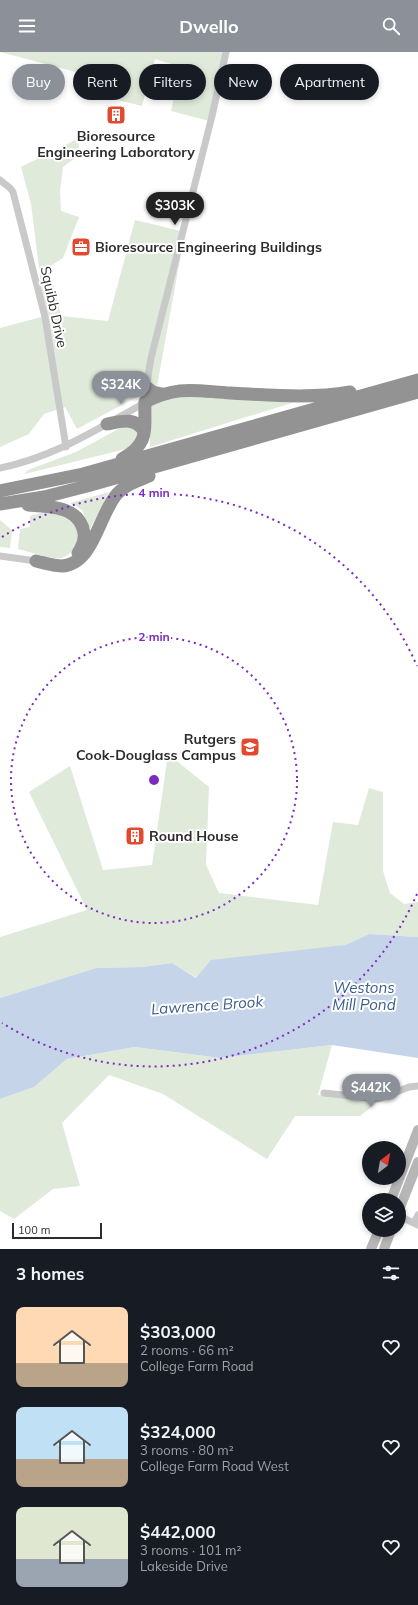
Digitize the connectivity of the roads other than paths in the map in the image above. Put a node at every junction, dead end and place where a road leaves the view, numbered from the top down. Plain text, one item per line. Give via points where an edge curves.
1 (226, 52) edge
2 (0, 180) edge
3 (418, 380) edge
4 (401, 385) junction
5 (146, 387) junction
6 (418, 392) edge
7 (162, 394) junction
8 (145, 402) junction
9 (107, 424) junction
10 (144, 431) junction
11 (66, 447) junction
12 (193, 456) junction
13 (0, 468) edge
14 (104, 468) junction
15 (0, 491) edge
16 (0, 504) edge
17 (0, 556) edge
18 (36, 561) junction
19 (418, 1086) edge
20 (324, 1093) dead end
21 (418, 1130) edge
22 (418, 1162) edge
23 (394, 1193) edge
24 (406, 1193) edge
25 (418, 1215) edge
26 (406, 1219) edge
27 (416, 1224) edge
28 (376, 1237) edge
29 (388, 1237) edge
30 (371, 1249) edge
31 (384, 1249) edge

1 - 5 street via 150,358
2 - 11 street, Squibb Drive via 13,192 39,294
3 - 4 highway
4 - 7 highway via 322,395 189,390
4 - 14 highway
5 - 7 highway
5 - 8 street
6 - 12 highway
7 - 8 highway
8 - 9 street
8 - 10 highway
9 - 10 highway via 131,421 139,424
9 - 11 street
10 - 14 highway via 138,449
11 - 13 street via 35,459
12 - 16 highway via 66,492
12 - 18 highway via 121,490 110,503 88,550 76,561 58,566
14 - 15 highway via 61,480
16 - 18 highway via 57,507 68,511 80,522 84,540 75,556 61,562
17 - 18 street
19 - 20 street via 408,1087 378,1099
21 - 23 main road
22 - 24 main road
25 - 27 street
26 - 27 street
28 - 30 main road
29 - 31 main road

